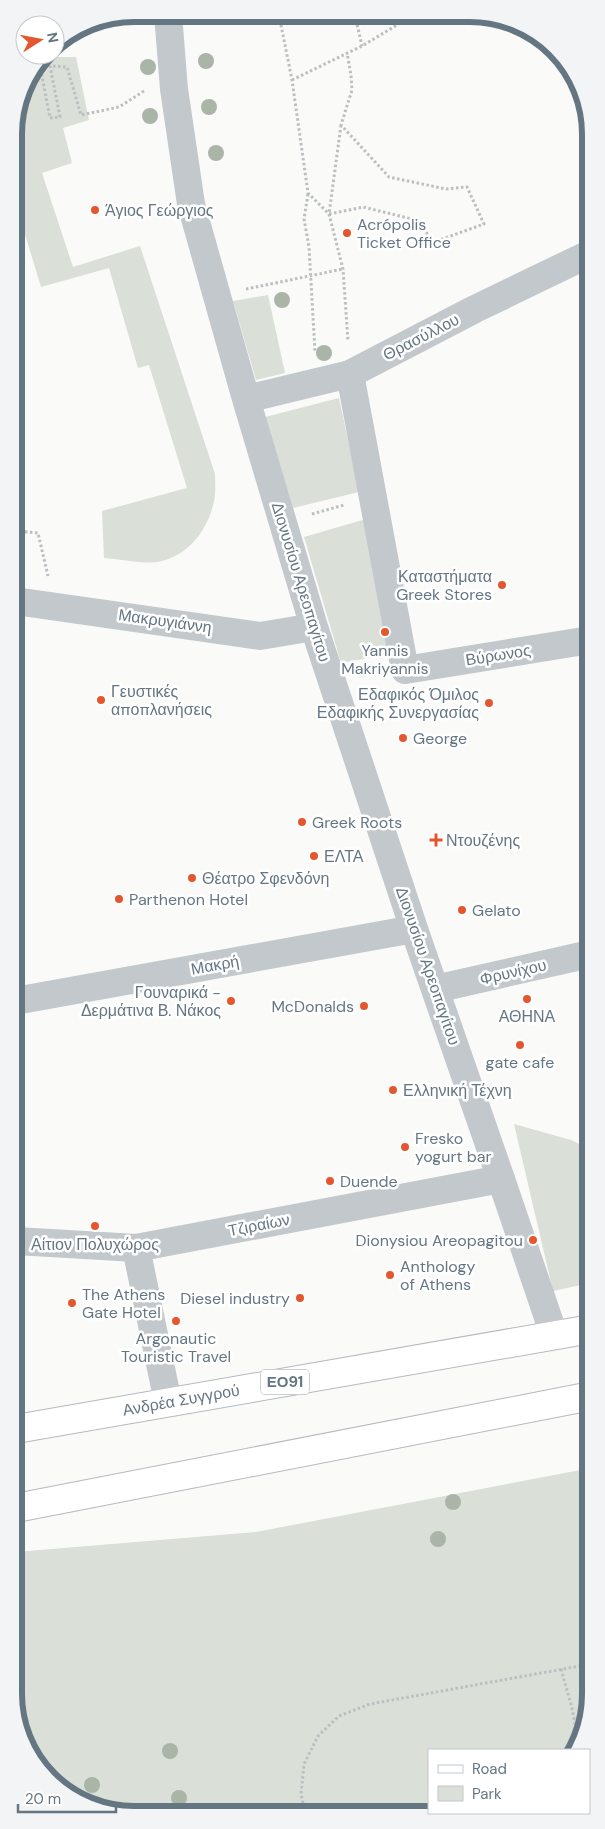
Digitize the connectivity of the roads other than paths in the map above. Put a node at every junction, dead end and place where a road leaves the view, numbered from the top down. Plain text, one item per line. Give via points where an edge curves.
1 (169, 23) edge
2 (582, 257) edge
3 (350, 374) junction
4 (246, 399) junction
5 (23, 602) edge
6 (314, 627) junction
7 (582, 641) edge
8 (414, 929) junction
9 (582, 956) edge
10 (435, 989) junction
11 (22, 1000) edge
12 (501, 1180) junction
13 (22, 1241) edge
14 (136, 1248) junction
15 (582, 1330) edge
16 (554, 1335) junction
17 (582, 1398) edge
18 (168, 1402) junction
19 (22, 1428) edge
20 (22, 1507) edge

1 - 4 street, Διονυσίου Αρεοπαγίτου via 174,89 191,204
2 - 3 street, Θρασύλλου
3 - 4 street, Θρασύλλου
3 - 7 street, Βύρωνος via 406,670
4 - 6 street, Διονυσίου Αρεοπαγίτου
5 - 6 street, Μακρυγιάννη via 260,636
6 - 8 street, Διονυσίου Αρεοπαγίτου
8 - 10 street, Διονυσίου Αρεοπαγίτου
8 - 11 street, Μακρή
9 - 10 street, Φρυνίχου
10 - 12 street, Διονυσίου Αρεοπαγίτου
12 - 14 street, Τζιραίων
12 - 16 street, Διονυσίου Αρεοπαγίτου
13 - 14 street, Τζιραίων
14 - 18 street
15 - 16 main road, ΕΟ91
16 - 18 main road, Ανδρέα Συγγρού / ΕΟ91
17 - 20 main road
18 - 19 main road, Ανδρέα Συγγρού / ΕΟ91

